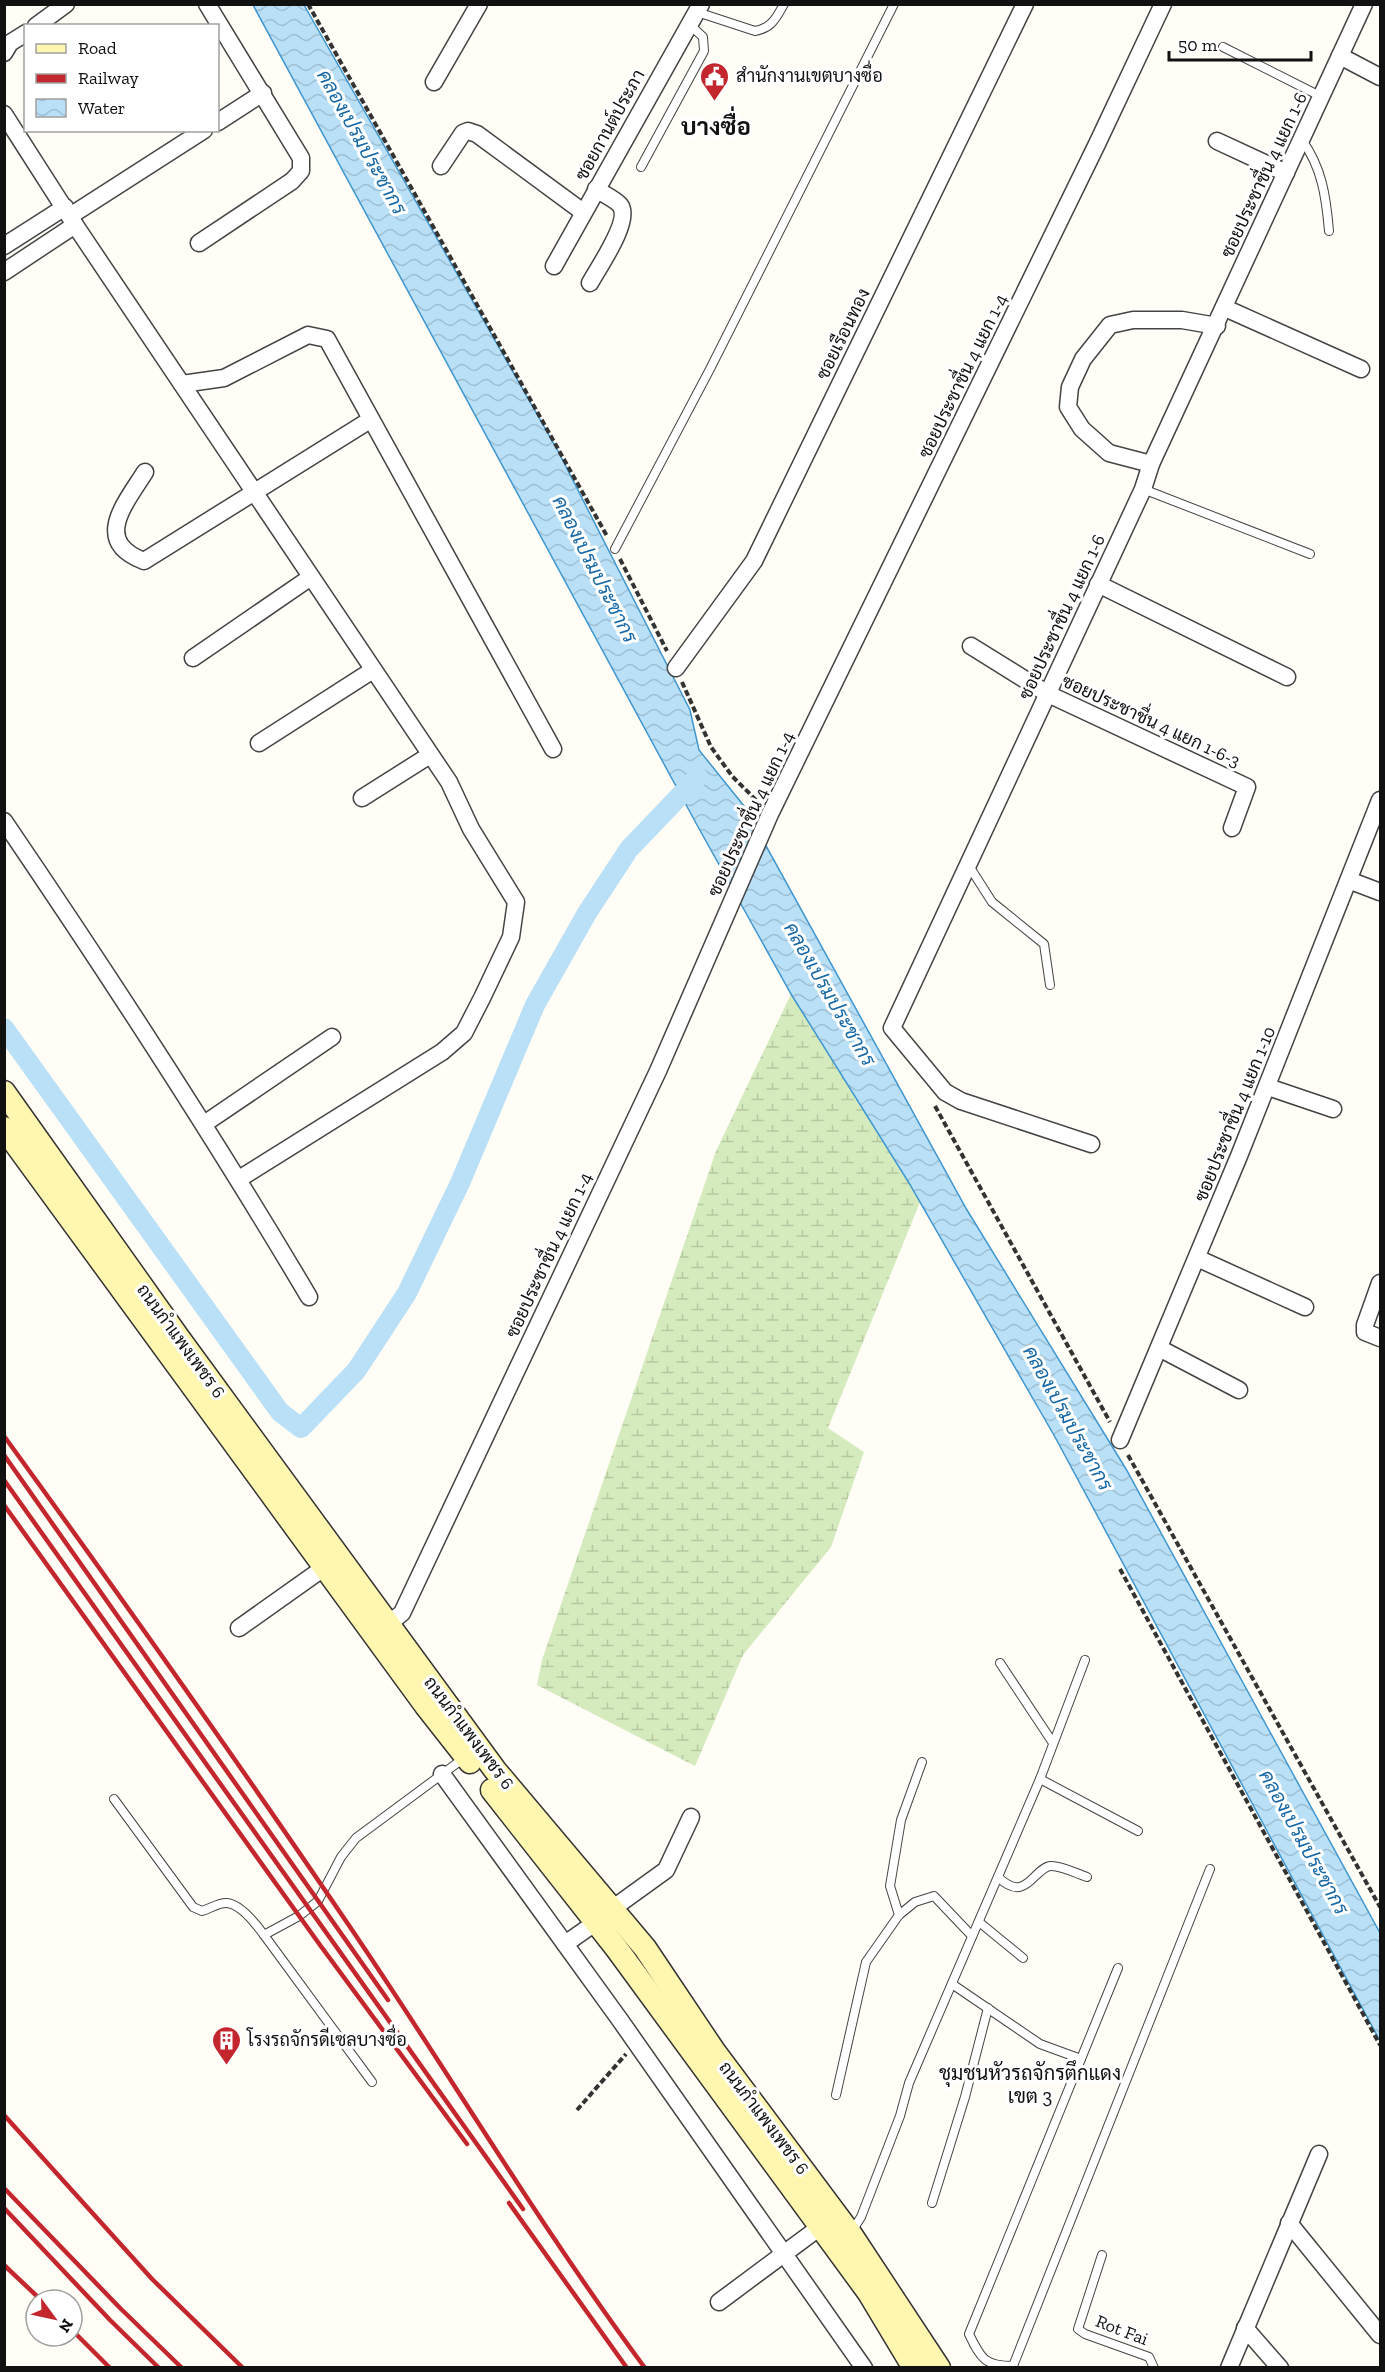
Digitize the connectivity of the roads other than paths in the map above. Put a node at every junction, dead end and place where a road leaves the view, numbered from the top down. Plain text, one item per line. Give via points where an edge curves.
1 (66, 4) edge
2 (207, 4) edge
3 (479, 4) edge
4 (784, 4) edge
5 (894, 4) edge
6 (1025, 4) edge
7 (1163, 4) edge
8 (1357, 6) edge
9 (696, 13) edge
10 (39, 24) edge
11 (24, 34) edge
12 (1224, 47) dead end
13 (4, 53) edge
14 (1340, 56) junction
15 (1380, 77) edge
16 (434, 82) dead end
17 (263, 93) junction
18 (1322, 97) junction
19 (4, 114) edge
20 (219, 121) edge
21 (201, 132) edge
22 (1301, 139) junction
23 (1218, 141) dead end
24 (441, 166) dead end
25 (642, 167) dead end
26 (1286, 173) junction
27 (596, 189) junction
28 (583, 212) junction
29 (70, 216) junction
30 (1329, 231) dead end
31 (199, 243) dead end
32 (4, 246) edge
33 (554, 267) dead end
34 (4, 272) edge
35 (590, 283) dead end
36 (1225, 308) junction
37 (1217, 326) junction
38 (1361, 369) dead end
39 (183, 384) junction
40 (370, 420) junction
41 (1151, 464) junction
42 (145, 472) dead end
43 (1143, 489) junction
44 (254, 492) junction
45 (615, 549) road end
46 (1310, 554) dead end
47 (311, 577) junction
48 (1098, 584) junction
49 (971, 646) dead end
50 (193, 658) dead end
51 (676, 668) road end
52 (373, 670) junction
53 (1287, 676) dead end
54 (1047, 694) junction
55 (259, 743) dead end
56 (553, 749) dead end
57 (430, 754) junction
58 (362, 798) dead end
59 (1380, 800) edge
60 (4, 821) edge
61 (1233, 828) dead end
62 (968, 865) junction
63 (1351, 881) junction
64 (1380, 892) edge
65 (1050, 985) dead end
66 (332, 1036) dead end
67 (1268, 1087) junction
68 (4, 1092) edge
69 (1332, 1109) dead end
70 (204, 1124) junction
71 (4, 1128) edge
72 (1091, 1144) dead end
73 (239, 1179) junction
74 (1197, 1258) junction
75 (1380, 1283) edge
76 (309, 1297) dead end
77 (1305, 1307) dead end
78 (1373, 1335) edge
79 (1159, 1348) junction
80 (1239, 1390) dead end
81 (1120, 1440) road end
82 (325, 1567) junction
83 (239, 1628) dead end
84 (382, 1630) junction
85 (1085, 1660) dead end
86 (1000, 1663) dead end
87 (1053, 1743) junction
88 (466, 1756) junction
89 (922, 1762) dead end
90 (442, 1774) junction
91 (1040, 1779) junction
92 (114, 1799) dead end
93 (691, 1817) dead end
94 (1138, 1831) dead end
95 (1210, 1869) dead end
96 (998, 1877) junction
97 (1087, 1877) dead end
98 (899, 1915) junction
99 (603, 1916) junction
100 (979, 1922) junction
101 (264, 1935) junction
102 (972, 1936) junction
103 (566, 1944) junction
104 (1023, 1958) dead end
105 (1118, 1968) dead end
106 (952, 1984) junction
107 (988, 2008) junction
108 (1081, 2059) junction
109 (372, 2082) dead end
110 (836, 2094) dead end
111 (1319, 2154) dead end
112 (932, 2203) dead end
113 (1289, 2223) junction
114 (820, 2227) junction
115 (850, 2234) junction
116 (786, 2253) junction
117 (1102, 2255) dead end
118 (719, 2302) dead end
119 (1245, 2328) junction
120 (1380, 2335) edge
121 (864, 2367) edge
122 (914, 2367) edge
123 (939, 2367) edge
124 (1154, 2367) edge
125 (1229, 2367) edge
126 (1280, 2367) edge

1 - 10 street
2 - 17 street
3 - 16 street
4 - 9 lane via 773,24 755,31
5 - 45 lane
6 - 51 street, ซอยเรือนทอง via 754,561
7 - 84 street, ซอยประชาชื่น 4 แยก 1-4 via 770,814 653,1082 402,1613
8 - 14 street, ซอยประชาชื่น 4 แยก 1-6
9 - 25 lane via 705,51
9 - 27 street, ซอยกานต์ประภา
11 - 13 street via 10,43
12 - 18 lane
14 - 15 street
14 - 18 street, ซอยประชาชื่น 4 แยก 1-6
17 - 20 street
17 - 31 street via 301,158 301,171
18 - 22 street, ซอยประชาชื่น 4 แยก 1-6
19 - 29 street
21 - 29 street
22 - 26 street, ซอยประชาชื่น 4 แยก 1-6
22 - 30 lane via 1319,169
23 - 26 street
24 - 28 street via 468,131
26 - 36 street, ซอยประชาชื่น 4 แยก 1-6
27 - 28 street, ซอยกานต์ประภา
27 - 35 street via 620,205 624,214 621,227
28 - 33 street, ซอยกานต์ประภา
29 - 32 street
29 - 34 street
29 - 39 street
36 - 37 street, ซอยประชาชื่น 4 แยก 1-6
36 - 38 street
37 - 41 street, ซอยประชาชื่น 4 แยก 1-6
37 - 41 street via 1182,320 1133,320 1110,326 1083,359 1070,387 1068,407 1082,429 1108,453
39 - 40 street via 224,378 308,335 318,335 327,339
39 - 44 street
40 - 44 street
40 - 56 street
41 - 43 street, ซอยประชาชื่น 4 แยก 1-6
42 - 44 street via 116,523 116,540 121,547 128,555 144,561
43 - 46 lane
43 - 48 street, ซอยประชาชื่น 4 แยก 1-6
44 - 47 street
47 - 50 street
47 - 52 street
48 - 53 street
48 - 54 street, ซอยประชาชื่น 4 แยก 1-6
49 - 54 street, ซอยประชาชื่น 4 แยก 1-6-3
52 - 55 street
52 - 57 street
54 - 61 street, ซอยประชาชื่น 4 แยก 1-6-3 via 1247,787
54 - 62 street, ซอยประชาชื่น 4 แยก 1-6
57 - 58 street
57 - 73 street via 516,902 511,937 464,1033 442,1052
59 - 63 street, ซอยประชาชื่น 4 แยก 1-10
60 - 70 street
62 - 65 lane via 992,902 1044,944
62 - 72 street, ซอยประชาชื่น 4 แยก 1-6 via 892,1028 945,1092 961,1101
63 - 64 street
63 - 67 street, ซอยประชาชื่น 4 แยก 1-10
66 - 70 street
67 - 69 street
67 - 74 street, ซอยประชาชื่น 4 แยก 1-10
68 - 84 street, ถนนกำแพงเพชร 6
70 - 73 street
71 - 82 street, ถนนกำแพงเพชร 6
73 - 76 street
74 - 77 street
74 - 79 street, ซอยประชาชื่น 4 แยก 1-10
75 - 78 street via 1365,1325
79 - 80 street
79 - 81 street, ซอยประชาชื่น 4 แยก 1-10
82 - 83 street
82 - 84 street, ถนนกำแพงเพชร 6
84 - 88 street, ถนนกำแพงเพชร 6
84 - 99 street, ถนนกำแพงเพชร 6 via 495,1770
85 - 87 lane
86 - 87 lane
87 - 91 lane
88 - 90 lane
88 - 99 street, ถนนกำแพงเพชร 6
89 - 98 lane via 901,1820 890,1886
90 - 101 lane via 356,1839 309,1910
90 - 103 street
91 - 94 lane
91 - 96 lane
92 - 101 lane via 193,1907 202,1911 221,1904 231,1905 250,1918
93 - 99 street via 666,1869
95 - 108 lane via 1013,2366 994,2366 979,2355 969,2334
96 - 97 lane via 1019,1887 1052,1866
96 - 100 lane
98 - 102 lane via 915,1902 934,1896
98 - 110 lane via 866,1962
99 - 103 street
99 - 114 street, ถนนกำแพงเพชร 6
99 - 115 street, ถนนกำแพงเพชร 6 via 645,1948 714,2051
100 - 102 lane
100 - 104 lane
101 - 109 lane
102 - 106 lane
103 - 116 street
105 - 108 lane
106 - 107 lane
106 - 115 lane via 909,2083 861,2217
107 - 108 lane via 1040,2044
107 - 112 lane
111 - 113 street
113 - 119 street
113 - 120 street
114 - 116 street
114 - 122 street, ถนนกำแพงเพชร 6 via 868,2293
115 - 123 street, ถนนกำแพงเพชร 6
116 - 118 street
116 - 121 street
117 - 124 lane, Rot Fai via 1078,2329 1149,2357
119 - 125 street
119 - 126 street

